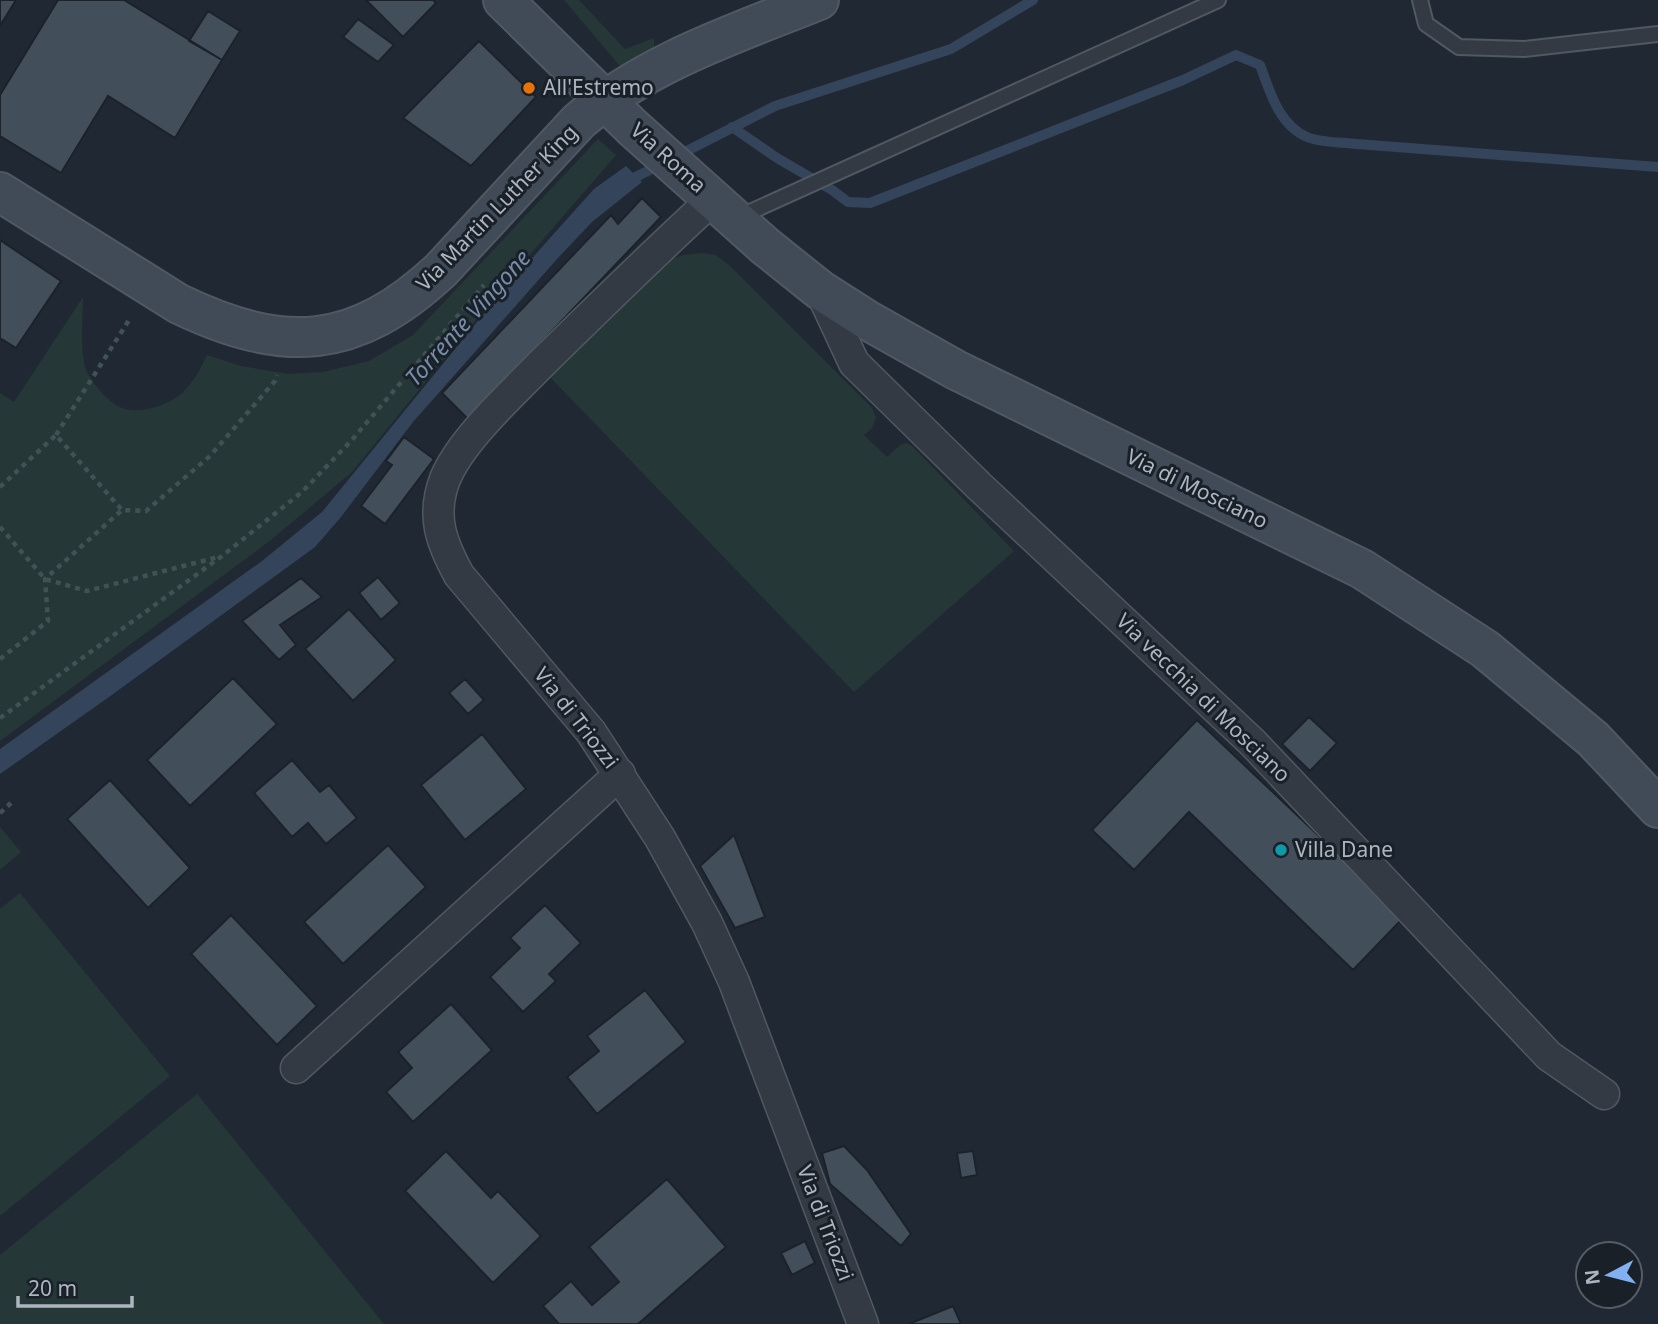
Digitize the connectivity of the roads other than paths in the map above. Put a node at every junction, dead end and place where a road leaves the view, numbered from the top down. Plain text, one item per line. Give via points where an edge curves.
1 (503, 0) edge
2 (819, 0) edge
3 (1218, 0) edge
4 (1420, 0) edge
5 (1658, 34) edge
6 (604, 99) junction
7 (0, 192) edge
8 (724, 209) junction
9 (820, 290) junction
10 (620, 774) junction
11 (1658, 808) edge
12 (296, 1068) dead end
13 (1604, 1094) dead end
14 (863, 1324) edge

1 - 6 main road, Via Roma
2 - 6 main road, Via Martin Luther King via 693,51
3 - 8 lane
4 - 5 lane via 1426,24 1460,47 1524,49
6 - 7 main road, Via Martin Luther King via 416,293 363,325 326,335 264,334 213,320 150,287
6 - 8 main road, Via Roma
8 - 9 main road, Via di Mosciano
8 - 10 street, Via di Triozzi via 632,274 509,396 456,456 439,504 438,526 459,575 591,732
9 - 11 main road, Via di Mosciano via 956,370 1362,569 1485,649 1593,739
9 - 13 street, Via vecchia di Mosciano via 854,363 1253,743 1549,1056
10 - 12 street
10 - 14 street, Via di Triozzi via 660,838 729,971

